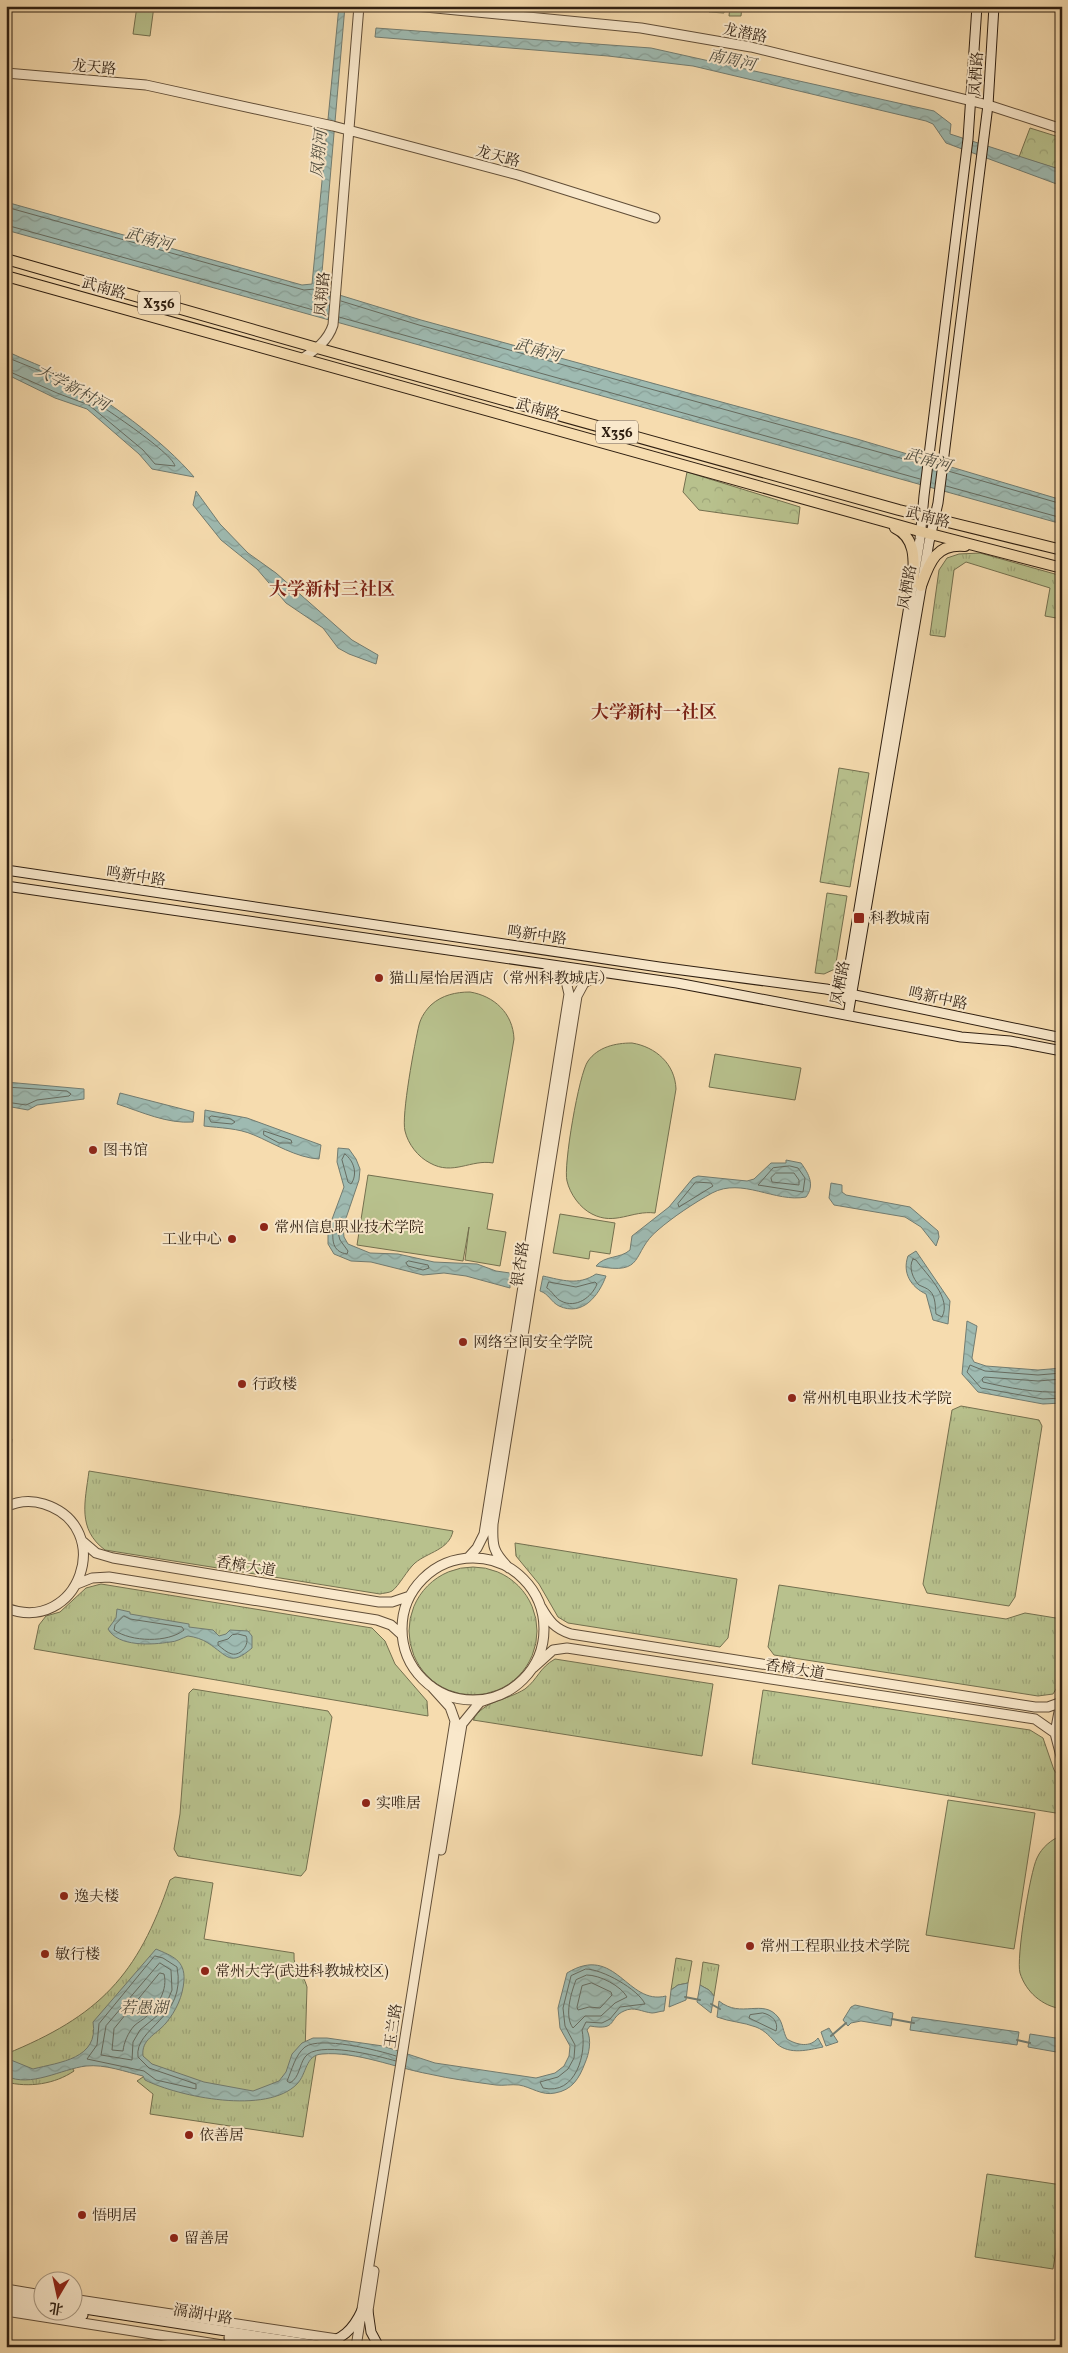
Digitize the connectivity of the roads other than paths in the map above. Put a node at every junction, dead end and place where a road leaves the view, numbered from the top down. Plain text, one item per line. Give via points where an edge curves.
1 (355, 6) edge
2 (359, 6) edge
3 (415, 6) edge
4 (977, 6) edge
5 (994, 6) edge
6 (6, 72) edge
7 (972, 102) junction
8 (988, 105) junction
9 (1062, 128) edge
10 (346, 130) junction
11 (655, 218) dead end
12 (6, 259) edge
13 (6, 276) edge
14 (314, 348) junction
15 (302, 359) junction
16 (922, 516) junction
17 (871, 518) junction
18 (935, 520) junction
19 (926, 533) junction
20 (981, 547) junction
21 (1062, 550) edge
22 (1062, 568) edge
23 (917, 585) junction
24 (6, 870) edge
25 (6, 886) edge
26 (548, 965) junction
27 (603, 973) junction
28 (849, 994) junction
29 (848, 1015) junction
30 (1062, 1038) edge
31 (1062, 1051) edge
32 (6, 1506) edge
33 (82, 1542) junction
34 (468, 1558) junction
35 (509, 1568) junction
36 (77, 1584) junction
37 (410, 1596) junction
38 (541, 1607) junction
39 (6, 1608) edge
40 (402, 1635) junction
41 (533, 1668) junction
42 (431, 1686) junction
43 (494, 1697) junction
44 (1061, 1701) edge
45 (1055, 1732) junction
46 (1062, 1760) edge
47 (406, 2049) junction
48 (6, 2289) edge
49 (32, 2293) edge
50 (6, 2297) edge
51 (32, 2301) edge
52 (82, 2301) edge
53 (6, 2303) edge
54 (32, 2307) edge
55 (82, 2309) edge
56 (6, 2311) edge
57 (365, 2311) junction
58 (82, 2314) edge
59 (337, 2339) junction
60 (319, 2345) junction
61 (235, 2347) edge
62 (286, 2347) edge
63 (328, 2347) edge
64 (356, 2347) edge
65 (362, 2347) edge
66 (379, 2347) edge

1 - 10 street, 凤翔路
2 - 10 street, 凤翔路
3 - 7 street, 龙潜路 via 641,28 752,47
4 - 7 street, 凤栖路
5 - 8 street, 凤栖路
6 - 10 street, 龙天路 via 146,85
7 - 8 street, 龙潜路
7 - 16 street, 凤栖路
8 - 9 street, 龙潜路
8 - 18 street, 凤栖路
10 - 11 street, 龙天路 via 518,176
10 - 14 street, 凤翔路 via 327,334
12 - 14 main road, 武南路 / X356
13 - 15 main road, 武南路 / X356
14 - 15 street, 凤翔路
14 - 16 main road, 武南路 / X356
15 - 17 main road, 武南路 / X356
16 - 18 main road, 武南路 / X356
16 - 19 street, 凤栖路
17 - 19 main road, 武南路 / X356
17 - 23 main road via 903,532 911,544
18 - 19 street, 凤栖路
18 - 21 main road, 武南路 / X356
19 - 20 main road, 武南路 / X356
19 - 23 street, 凤栖路
20 - 22 main road, 武南路 / X356
20 - 23 main road via 959,545 944,549 931,560
23 - 28 street, 凤栖路
24 - 28 street, 鸣新中路
25 - 26 street, 鸣新中路
26 - 27 street, 鸣新中路
26 - 34 street, 银杏路 via 566,981 569,994 484,1534
27 - 29 street, 鸣新中路 via 677,983
27 - 35 street, 银杏路 via 584,983 577,996 520,1349 492,1540 496,1554
28 - 29 street, 凤栖路
28 - 30 street, 鸣新中路
29 - 31 street, 鸣新中路
32 - 33 street via 25,1501 51,1506 71,1521
33 - 36 street via 84,1558
33 - 37 street, 香樟大道 via 96,1553 113,1558 379,1602
34 - 35 street via 489,1560
34 - 37 street via 449,1562 431,1572
35 - 38 street via 534,1591
36 - 39 street via 66,1598 44,1610 24,1612
36 - 40 street via 92,1578 109,1577 377,1620 391,1625
37 - 40 street
38 - 41 street via 544,1638
38 - 44 street, 香樟大道 via 550,1623 571,1634 1035,1707 1048,1707
40 - 42 street via 409,1660
41 - 43 street via 523,1680
41 - 45 street, 香樟大道 via 552,1650 567,1648 1035,1719
42 - 43 street via 464,1700
42 - 47 street, 玉兰路 via 450,1707 455,1721
43 - 47 street, 玉兰路 via 480,1702 462,1724
44 - 45 street
45 - 46 street
47 - 57 street, 玉兰路
48 - 49 street
50 - 51 street
52 - 59 street
53 - 54 street
55 - 60 street, 滆湖中路
56 - 61 street
57 - 59 street via 350,2331
57 - 64 street, 玉兰路
57 - 65 street, 玉兰路
57 - 66 street
58 - 62 street, 滆湖中路
59 - 60 street
60 - 63 street, 滆湖中路

